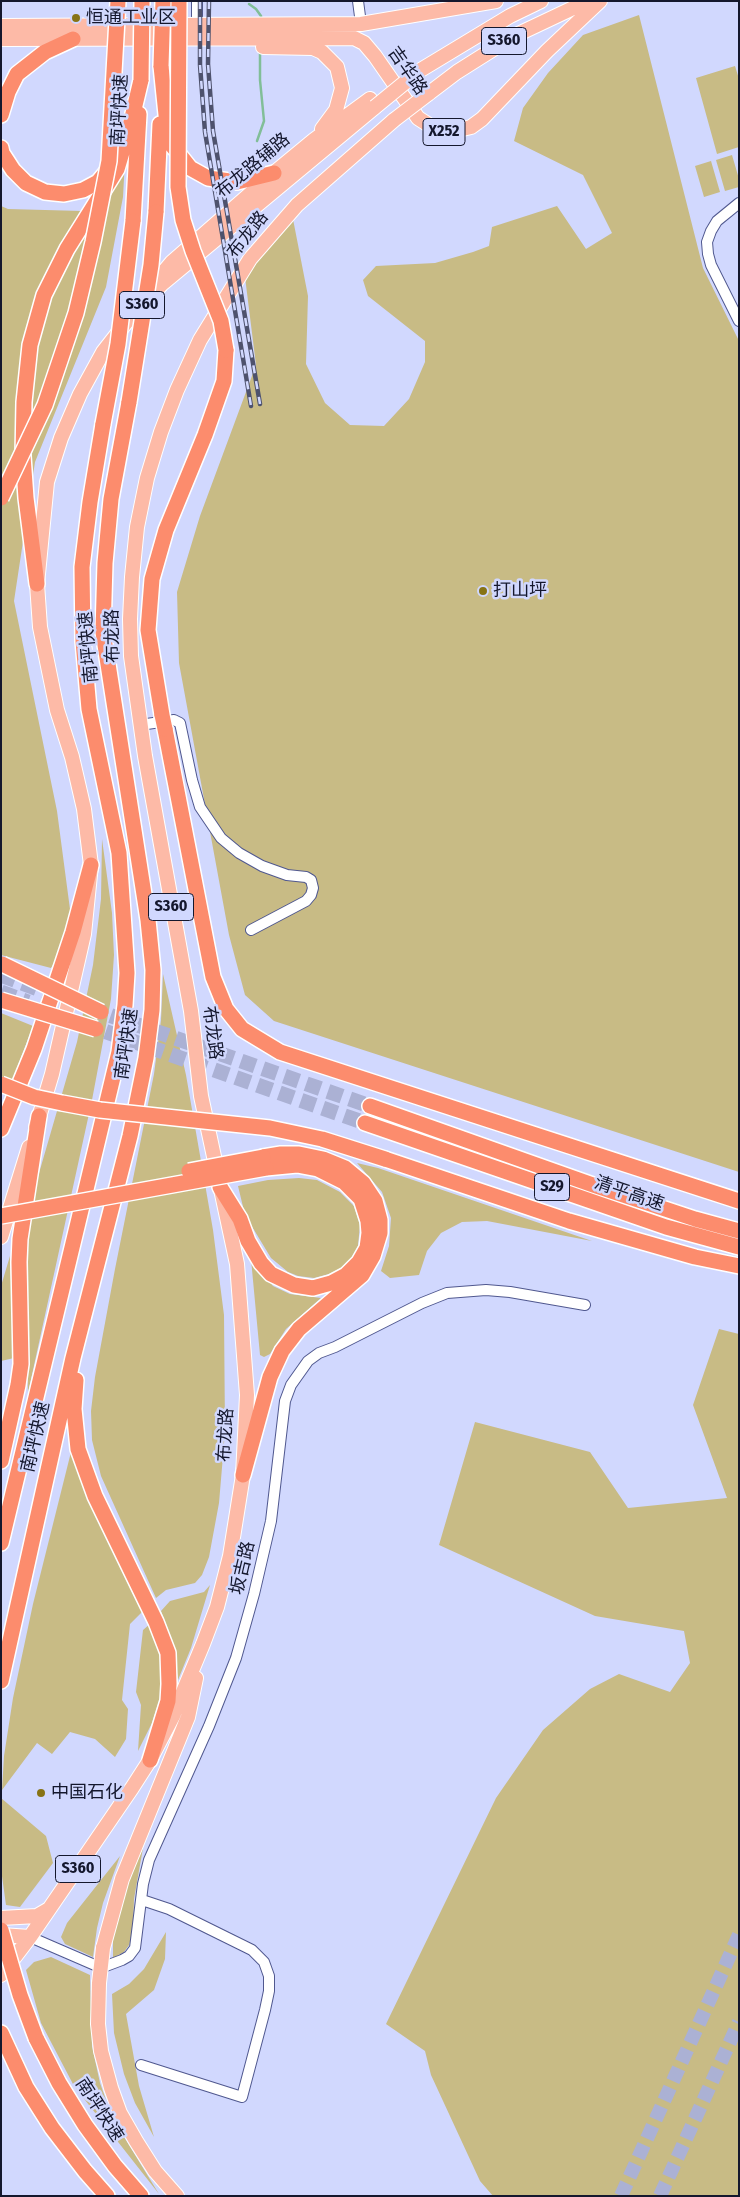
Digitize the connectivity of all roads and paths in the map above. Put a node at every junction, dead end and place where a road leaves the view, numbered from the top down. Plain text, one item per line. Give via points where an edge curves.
1 (118, 1) edge
2 (142, 1) edge
3 (163, 1) edge
4 (179, 1) edge
5 (197, 1) edge
6 (358, 1) edge
7 (496, 1) edge
8 (540, 1) edge
9 (588, 1) edge
10 (600, 1) edge
11 (361, 24) junction
12 (1, 26) edge
13 (197, 32) junction
14 (232, 37) junction
15 (280, 37) junction
16 (1, 39) edge
17 (73, 39) junction
18 (375, 56) junction
19 (161, 66) junction
20 (141, 80) junction
21 (372, 103) junction
22 (1, 115) edge
23 (314, 140) junction
24 (123, 145) junction
25 (1, 148) edge
26 (274, 172) junction
27 (739, 203) edge
28 (132, 315) junction
29 (739, 321) edge
30 (1, 498) edge
31 (37, 584) junction
32 (140, 725) junction
33 (91, 865) junction
34 (251, 930) dead end
35 (2, 963) edge
36 (1, 1000) edge
37 (101, 1012) tunnel mouth
38 (96, 1029) tunnel mouth
39 (1, 1084) edge
40 (370, 1106) tunnel mouth
41 (39, 1116) junction
42 (365, 1123) tunnel mouth
43 (1, 1129) edge
44 (265, 1162) junction
45 (220, 1187) junction
46 (739, 1201) edge
47 (1, 1206) edge
48 (1, 1216) edge
49 (739, 1231) edge
50 (1, 1238) edge
51 (739, 1247) edge
52 (739, 1266) edge
53 (585, 1305) dead end
54 (86, 1307) junction
55 (1, 1461) edge
56 (243, 1476) junction
57 (1, 1543) edge
58 (203, 1644) junction
59 (1, 1681) edge
60 (150, 1760) junction
61 (142, 1900) junction
62 (50, 1909) junction
63 (1, 1918) edge
64 (1, 1930) edge
65 (1, 1935) edge
66 (30, 1937) junction
67 (1, 1975) edge
68 (1, 2033) edge
69 (141, 2065) dead end
70 (107, 2196) edge
71 (141, 2196) edge
72 (177, 2196) edge

1 - 30 highway, bridge via 109,161 93,242 76,313 45,405
2 - 20 highway, 南坪快速, bridge
3 - 19 highway, bridge
4 - 46 highway, bridge via 178,187 183,220 221,320 226,350 224,381 166,530 152,579 148,630 213,977 226,1009 242,1029 280,1052
5 - 13 street
6 - 11 street
7 - 11 main road, 吉华路 / X252
8 - 21 main road, 布龙路辅路 / S360, bridge via 419,71
9 - 32 main road, 布龙路 / S360, bridge via 514,36 457,72 394,120 296,205 256,252 200,340 160,432 137,527 130,619
10 - 18 main road, 吉华路 / X252 via 546,51 482,119 460,131 442,132 418,118
11 - 15 main road, 吉华路 / X252
11 - 18 main road
12 - 13 main road, X252
13 - 14 main road, X252
13 - 17 main road, X252
14 - 15 main road
14 - 15 main road, X252
15 - 18 main road, 吉华路 / X252 via 354,38 364,43
15 - 23 main road via 322,52 336,67 342,88 336,110
16 - 17 main road, X252
17 - 22 highway via 45,52 17,74
19 - 26 highway via 168,134 171,144 190,168 208,178 236,182
19 - 54 highway, 南坪快速, bridge via 151,264 112,499 105,563 103,632 148,920 153,970 152,1010 130,1136
20 - 24 highway via 132,122
20 - 57 highway, 南坪快速, bridge via 133,221 119,334 82,567 83,641 89,709 119,852 126,1005 119,1052
21 - 23 main road, 布龙路辅路
21 - 28 main road, 布龙路 / S360 via 163,283
23 - 26 main road, 布龙路辅路
24 - 25 highway via 98,182 83,190 64,194 45,192 26,183 13,170
24 - 31 highway via 116,169 67,249 44,295 30,346 24,402 24,456
26 - 28 main road, 布龙路辅路 via 172,262
27 - 29 street via 717,221 707,242 712,265
28 - 31 main road, 布龙路 / S360 via 103,352 61,438 47,482
31 - 33 main road, 布龙路 / S360 via 40,627 84,809
32 - 34 street via 174,720 180,723 200,807 221,838 262,866 287,876 311,880 313,888 306,901
32 - 45 main road, 布龙路 / S360 via 191,1011 201,1096
33 - 41 main road, 布龙路 / S360 via 84,934 52,1074
33 - 43 highway via 73,932 34,1049
35 - 37 highway, bridge
36 - 38 highway, bridge
39 - 52 highway, bridge via 62,1104 270,1128 322,1140 570,1221 695,1257
40 - 49 highway, 清平高速 / S29 via 593,1185
41 - 50 main road, 布龙路 / S360
41 - 55 highway via 20,1239 21,1364
42 - 51 highway, 清平高速 / S29 via 666,1227
44 - 45 highway via 318,1168 344,1182 361,1199 368,1221 367,1248 346,1276 313,1288 294,1285 271,1274 248,1241 240,1219
44 - 47 highway, bridge
44 - 48 highway, bridge
44 - 56 highway via 280,1154 299,1154 345,1168 363,1183 375,1201 380,1233 376,1250 362,1275 299,1329 282,1350 270,1377
45 - 56 main road, 布龙路 / S360 via 237,1264 243,1337 247,1395
53 - 61 street, 坂吉路 via 510,1292 448,1293 319,1353 299,1372 285,1401 271,1521 236,1658 154,1848 146,1871
54 - 59 highway, 南坪快速
54 - 60 highway via 74,1409 78,1449 95,1496 168,1653 168,1701
56 - 58 main road, 布龙路 / S360 via 230,1556 217,1607
58 - 60 main road, 布龙路 / S360 via 173,1716
58 - 72 main road, bridge via 188,1716 114,1903 99,1982 101,2051 120,2113 155,2171
60 - 62 main road, 布龙路 / S360
61 - 66 street, 坂吉路 via 135,1948 129,1956 114,1964 92,1965
61 - 69 street via 169,1909 252,1950 264,1962 269,1976 269,1991 242,2097
62 - 63 main road via 36,1916
62 - 66 main road, 布龙路 / S360
63 - 66 main road via 21,1924
64 - 71 highway, 南坪快速, bridge via 36,2038 59,2083 85,2126
65 - 66 main road
66 - 67 main road, 布龙路 / S360
68 - 70 highway via 26,2087 52,2128

